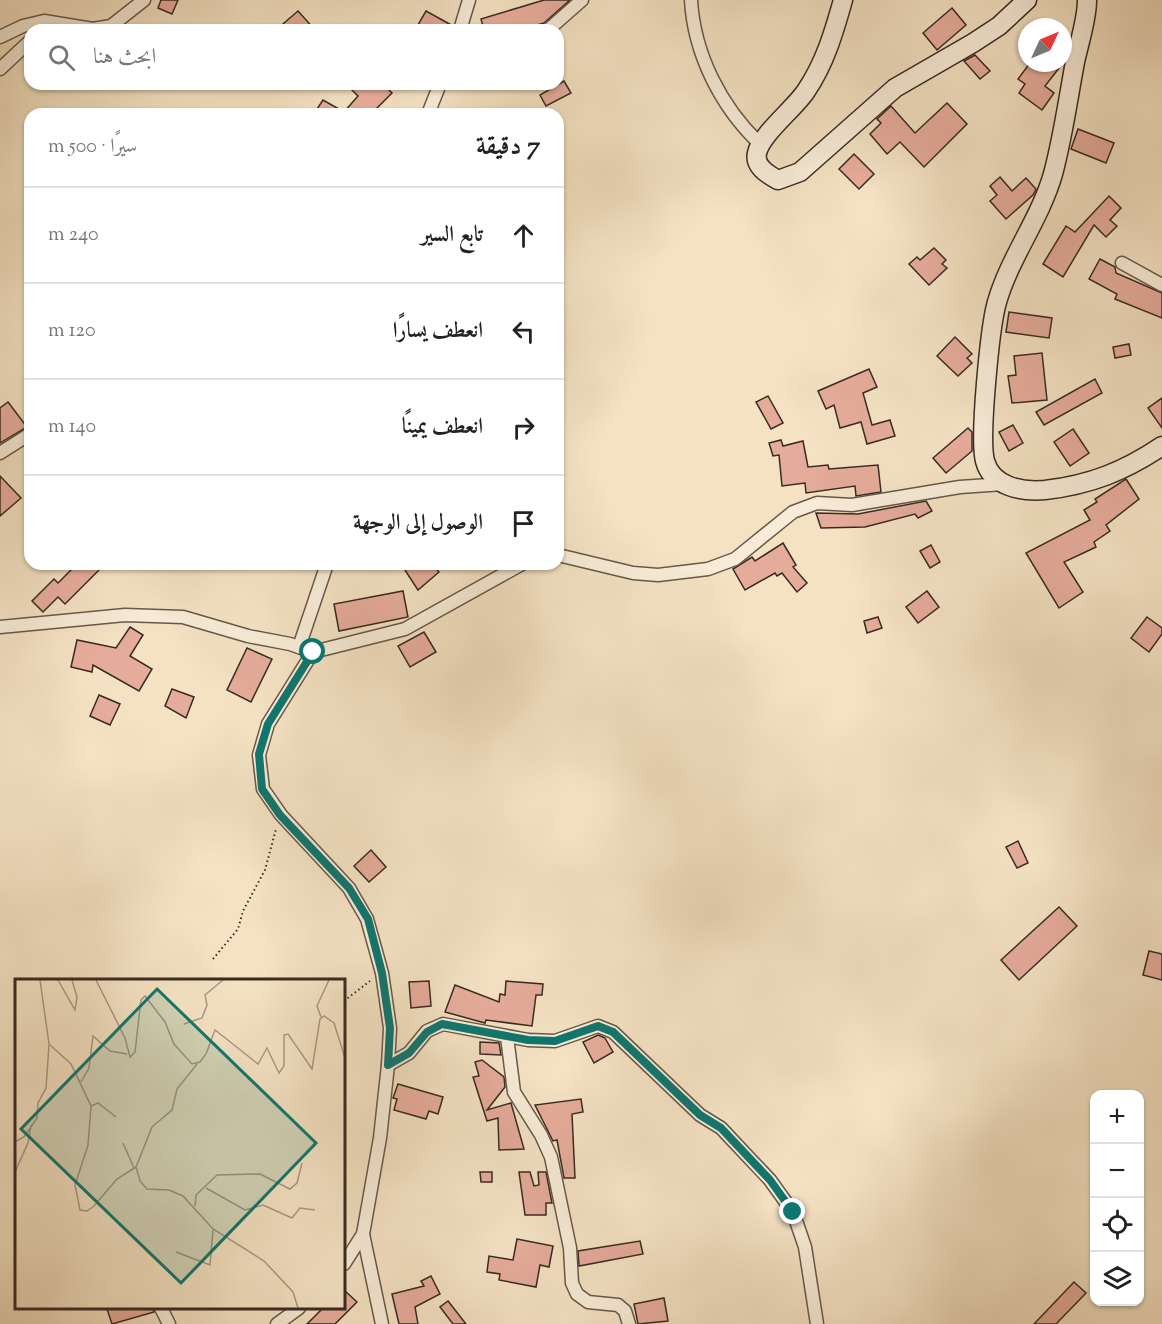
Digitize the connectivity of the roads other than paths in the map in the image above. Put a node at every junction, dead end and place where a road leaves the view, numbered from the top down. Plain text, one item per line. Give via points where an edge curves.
1 (144, 0) edge
2 (469, 0) edge
3 (582, 0) edge
4 (690, 0) edge
5 (843, 0) edge
6 (1027, 0) edge
7 (1087, 0) edge
8 (31, 24) edge
9 (62, 24) edge
10 (114, 24) edge
11 (462, 24) edge
12 (555, 24) edge
13 (24, 26) edge
14 (0, 37) edge
15 (24, 47) edge
16 (0, 69) edge
17 (438, 90) edge
18 (430, 108) edge
19 (760, 144) junction
20 (1122, 263) dead end
21 (1162, 285) edge
22 (24, 438) edge
23 (1162, 446) edge
24 (0, 453) edge
25 (1004, 484) junction
26 (564, 556) edge
27 (325, 570) edge
28 (511, 570) edge
29 (0, 627) edge
30 (299, 647) junction
31 (313, 652) junction
32 (507, 1037) junction
33 (388, 1065) junction
34 (363, 1234) junction
35 (345, 1262) edge
36 (162, 1309) edge
37 (298, 1309) edge
38 (169, 1324) edge
39 (277, 1324) edge
40 (382, 1324) edge
41 (629, 1324) edge
42 (817, 1324) edge

1 - 10 street
2 - 11 street
3 - 12 street
4 - 19 street via 702,60 746,131
5 - 19 main road via 820,68 797,104
6 - 19 main road via 999,26 895,88 800,172 778,180 769,175 756,160
7 - 25 main road via 1053,174 996,304 984,449 985,462
8 - 9 street
13 - 14 street
15 - 16 street
17 - 18 street
20 - 21 street
22 - 24 street
23 - 25 main road via 1138,463 1086,484 1027,491
25 - 26 street via 960,487 852,505 818,503 793,512 735,559 708,568 658,575 633,573
27 - 30 street
28 - 31 street via 405,629
29 - 30 street via 125,615 183,617
30 - 31 street
31 - 33 street via 268,724 259,754 262,789 280,815 349,888 368,919 382,973 390,1028
32 - 33 street via 442,1024 427,1032 409,1053
32 - 41 street via 514,1092 551,1157 570,1248 572,1283 577,1294 588,1302 618,1305
32 - 42 street via 555,1041 598,1026 613,1032 700,1115 721,1128 770,1180 793,1212 805,1246
33 - 34 street
34 - 35 street
34 - 40 street
36 - 38 street
37 - 39 street

